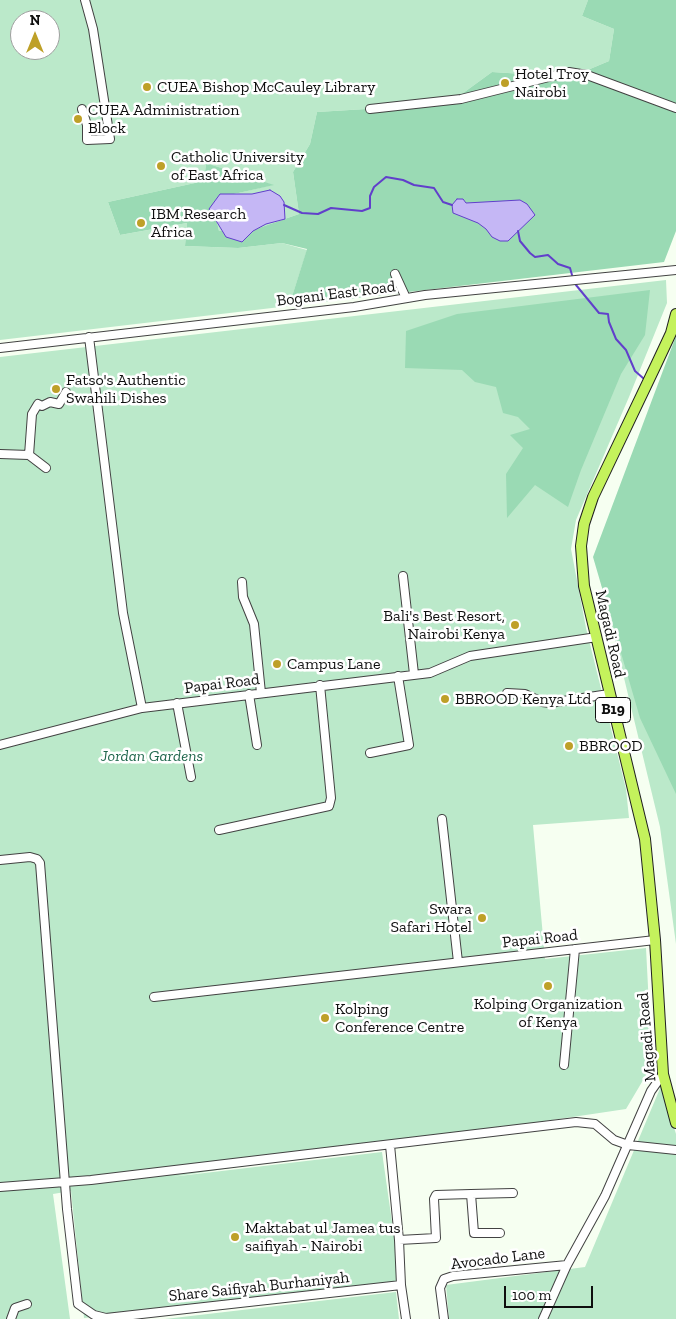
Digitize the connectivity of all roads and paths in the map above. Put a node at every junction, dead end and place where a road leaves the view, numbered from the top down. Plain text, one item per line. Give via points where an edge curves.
1 (85, 0) edge
2 (676, 108) edge
3 (82, 109) dead end
4 (370, 110) dead end
5 (676, 270) edge
6 (395, 274) dead end
7 (406, 298) junction
8 (676, 314) edge
9 (89, 337) junction
10 (0, 348) edge
11 (66, 392) dead end
12 (0, 454) edge
13 (30, 455) junction
14 (46, 468) dead end
15 (403, 576) dead end
16 (242, 582) dead end
17 (597, 638) junction
18 (414, 674) junction
19 (398, 676) junction
20 (320, 685) junction
21 (261, 693) junction
22 (507, 693) dead end
23 (250, 694) junction
24 (609, 694) junction
25 (177, 703) junction
26 (142, 708) junction
27 (0, 745) edge
28 (257, 745) dead end
29 (370, 754) dead end
30 (191, 777) dead end
31 (442, 818) dead end
32 (218, 830) dead end
33 (0, 860) edge
34 (655, 940) junction
35 (574, 949) junction
36 (458, 962) junction
37 (154, 997) dead end
38 (564, 1066) dead end
39 (663, 1074) junction
40 (676, 1123) edge
41 (390, 1145) junction
42 (628, 1146) junction
43 (676, 1150) edge
44 (65, 1182) junction
45 (0, 1187) edge
46 (513, 1193) dead end
47 (470, 1194) junction
48 (500, 1233) dead end
49 (399, 1240) junction
50 (567, 1265) junction
51 (401, 1285) junction
52 (27, 1304) dead end
53 (120, 1318) edge
54 (11, 1319) edge
55 (406, 1319) edge
56 (444, 1319) edge
57 (543, 1319) edge

1 - 3 street via 93,29 110,139 87,140
2 - 4 street via 588,75 570,72 461,99
5 - 7 street, Bogani East Road
6 - 7 street
7 - 9 street, Bogani East Road
8 - 17 highway, Magadi Road / B19 via 671,333 593,497 584,524 581,546 583,579
9 - 10 street, Bogani East Road
9 - 26 street via 123,613
11 - 13 street via 59,404 38,404 32,414
12 - 13 street
13 - 14 street
15 - 18 street
16 - 21 street via 243,596 254,624
17 - 18 street, Papai Road via 470,656 436,671
17 - 24 highway, Magadi Road / B19
18 - 19 street, Papai Road
19 - 20 street, Papai Road
19 - 29 street via 409,745
20 - 21 street, Papai Road
20 - 32 street via 331,798 329,806
21 - 23 street, Papai Road
22 - 24 street via 525,694 550,703
23 - 25 street, Papai Road
23 - 28 street
24 - 34 highway, Magadi Road / B19 via 645,839
25 - 26 street, Papai Road
25 - 30 street
26 - 27 street, Papai Road
31 - 36 street
33 - 44 street via 30,857 37,858 40,863
34 - 35 street, Papai Road
34 - 39 highway, Magadi Road / B19
35 - 36 street, Papai Road
35 - 38 street
36 - 37 street, Papai Road
39 - 40 highway, Magadi Road / B19
39 - 42 street via 651,1091
41 - 42 street via 576,1122 595,1124 611,1139
41 - 44 street
41 - 49 street
42 - 43 street
42 - 50 street
44 - 45 street
44 - 53 street, Share Saifiyah Burhaniyah via 78,1304 100,1318
46 - 47 street
47 - 48 street via 474,1233
47 - 49 street via 436,1196 436,1238
49 - 51 street
50 - 56 street, Avocado Lane via 444,1279 440,1288
50 - 57 street
51 - 53 street, Share Saifiyah Burhaniyah
51 - 55 street
52 - 54 street via 15,1308

